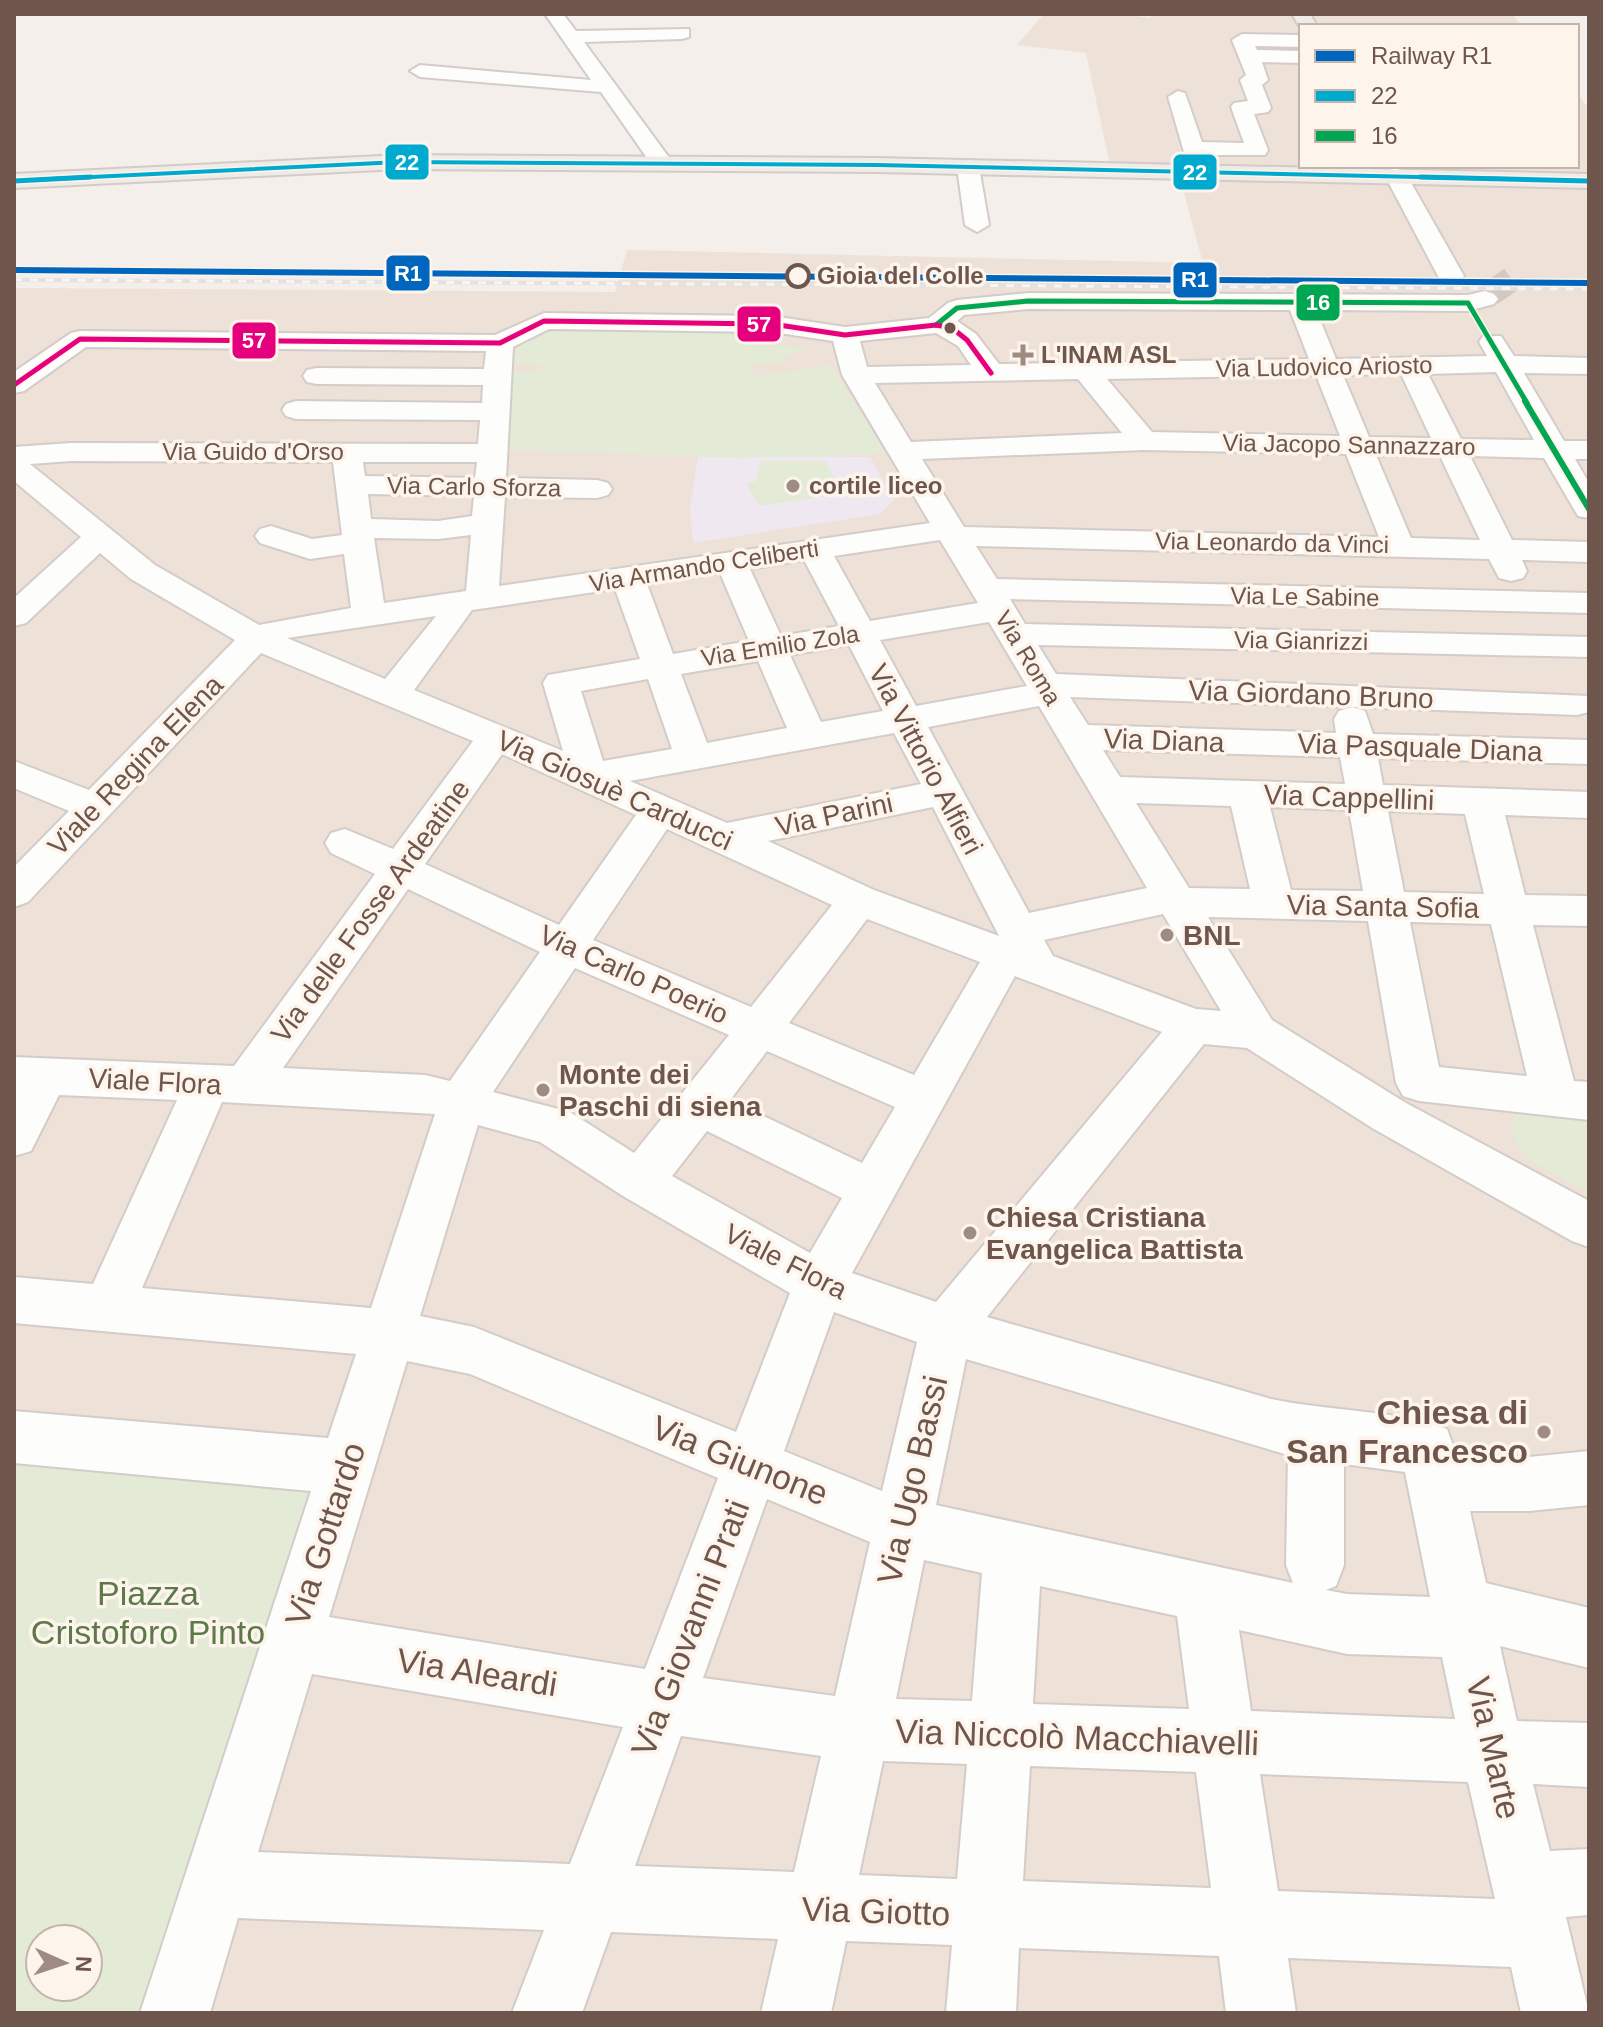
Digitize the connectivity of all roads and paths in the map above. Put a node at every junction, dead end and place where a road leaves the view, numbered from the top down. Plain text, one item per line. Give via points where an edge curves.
1 (554, 14) edge
2 (682, 33) dead end
3 (572, 37) junction
4 (1299, 41) edge
5 (1250, 56) junction
6 (1299, 57) edge
7 (420, 71) dead end
8 (608, 87) junction
9 (1178, 97) dead end
10 (1193, 148) junction
11 (662, 163) junction
12 (968, 167) junction
13 (1392, 170) edge
14 (1199, 171) junction
15 (14, 181) edge
16 (1589, 181) edge
17 (977, 225) dead end
18 (1465, 285) junction
19 (1175, 301) junction
20 (1300, 302) junction
21 (942, 320) junction
22 (845, 335) junction
23 (339, 341) junction
24 (500, 343) junction
25 (1505, 364) junction
26 (1410, 365) junction
27 (1589, 366) edge
28 (1326, 367) junction
29 (1195, 369) junction
30 (1085, 370) junction
31 (991, 373) junction
32 (856, 375) junction
33 (317, 376) junction
34 (497, 377) junction
35 (14, 385) edge
36 (296, 410) junction
37 (495, 412) junction
38 (1144, 441) junction
39 (1357, 445) junction
40 (1450, 447) junction
41 (1554, 449) junction
42 (1589, 450) edge
43 (904, 451) junction
44 (270, 452) junction
45 (347, 453) junction
46 (492, 453) junction
47 (19, 474) edge
48 (350, 485) junction
49 (490, 487) junction
50 (597, 489) dead end
51 (1589, 509) edge
52 (487, 524) junction
53 (952, 533) junction
54 (100, 536) junction
55 (271, 536) dead end
56 (356, 536) junction
57 (1398, 545) junction
58 (1500, 549) junction
59 (815, 550) junction
60 (1589, 552) edge
61 (731, 562) junction
62 (628, 578) junction
63 (1329, 597) junction
64 (470, 601) junction
65 (1526, 601) junction
66 (1589, 603) edge
67 (1000, 607) junction
68 (14, 616) edge
69 (369, 616) junction
70 (859, 633) junction
71 (256, 638) junction
72 (1337, 641) junction
73 (1548, 646) junction
74 (1589, 647) edge
75 (770, 648) junction
76 (661, 666) junction
77 (1039, 692) junction
78 (392, 694) junction
79 (1347, 696) junction
80 (1583, 716) edge
81 (905, 719) junction
82 (809, 736) junction
83 (495, 737) junction
84 (1077, 737) junction
85 (1252, 742) joint
86 (1357, 746) junction
87 (1589, 752) edge
88 (694, 757) junction
89 (14, 773) edge
90 (589, 776) junction
91 (1108, 789) junction
92 (944, 792) junction
93 (1233, 793) junction
94 (1366, 798) junction
95 (1482, 802) junction
96 (1589, 805) edge
97 (95, 807) junction
98 (659, 811) junction
99 (724, 837) junction
100 (345, 843) dead end
101 (401, 867) junction
102 (14, 892) edge
103 (859, 900) junction
104 (1178, 901) junction
105 (1274, 904) junction
106 (1386, 906) junction
107 (1508, 909) junction
108 (1589, 911) edge
109 (566, 946) junction
110 (1020, 951) junction
111 (1193, 1026) junction
112 (759, 1028) junction
113 (1256, 1032) junction
114 (30, 1076) edge
115 (227, 1084) junction
116 (1404, 1099) junction
117 (1572, 1099) edge
118 (925, 1100) junction
119 (462, 1101) junction
120 (699, 1106) junction
121 (14, 1137) edge
122 (640, 1182) junction
123 (874, 1191) junction
124 (1589, 1226) edge
125 (819, 1284) junction
126 (14, 1300) edge
127 (107, 1309) junction
128 (946, 1329) junction
129 (389, 1333) junction
130 (1316, 1435) junction
131 (14, 1437) edge
132 (751, 1464) junction
133 (347, 1467) junction
134 (1589, 1478) edge
135 (1435, 1483) junction
136 (900, 1526) junction
137 (1013, 1551) junction
138 (1315, 1565) dead end
139 (1204, 1595) junction
140 (1464, 1618) junction
141 (1589, 1638) edge
142 (292, 1641) junction
143 (663, 1703) junction
144 (859, 1729) junction
145 (1000, 1734) junction
146 (1224, 1743) junction
147 (1493, 1753) junction
148 (1589, 1755) edge
149 (215, 1884) junction
150 (587, 1900) junction
151 (1551, 1901) edge
152 (819, 1909) junction
153 (987, 1915) junction
154 (1249, 1924) junction
155 (175, 2013) edge
156 (547, 2013) edge
157 (796, 2013) edge
158 (981, 2013) edge
159 (1261, 2013) edge
160 (1556, 2013) edge

1 - 3 street
2 - 3 street
3 - 8 street
4 - 5 street via 1242,40
5 - 6 street
5 - 10 street via 1258,80 1250,80 1261,108 1241,107 1257,150
7 - 8 street
8 - 11 street
9 - 10 street
10 - 14 street
11 - 12 main road
11 - 15 main road via 340,163
12 - 14 main road
12 - 17 street
13 - 14 main road
13 - 16 main road
13 - 18 street
18 - 20 street
18 - 25 street
19 - 20 street
19 - 21 street via 974,305
19 - 29 street
20 - 28 street
21 - 22 street
21 - 31 street via 967,340
22 - 24 street via 772,324 544,321
22 - 32 street, Via Roma
23 - 24 street
23 - 33 street
23 - 35 street via 80,339
24 - 34 street
25 - 26 street, Via Ludovico Ariosto
25 - 27 street, Via Ludovico Ariosto
25 - 41 street
26 - 28 street, Via Ludovico Ariosto
26 - 40 street
28 - 29 street, Via Ludovico Ariosto
28 - 39 street
29 - 30 street, Via Ludovico Ariosto
30 - 31 street, Via Ludovico Ariosto
30 - 38 street
31 - 32 street, Via Ludovico Ariosto
32 - 43 street, Via Roma
33 - 34 street
33 - 36 street
34 - 37 street
36 - 37 street
36 - 44 street
37 - 46 street
38 - 39 street, Via Jacopo Sannazzaro
38 - 43 street, Via Jacopo Sannazzaro
39 - 40 street, Via Jacopo Sannazzaro
39 - 57 street
40 - 41 street, Via Jacopo Sannazzaro
40 - 58 street
41 - 42 street, Via Jacopo Sannazzaro
41 - 51 street
43 - 53 street, Via Roma
44 - 45 street, Via Guido d'Orso
44 - 47 street, Via Guido d'Orso via 71,452 52,473
45 - 46 street, Via Guido d'Orso
45 - 48 street
46 - 49 street
47 - 54 street, Via Giosuè Carducci
48 - 49 street, Via Carlo Sforza
48 - 56 street
49 - 50 street, Via Carlo Sforza
49 - 52 street
52 - 56 street
52 - 64 street
53 - 57 street, Via Leonardo da Vinci
53 - 59 street, Via Armando Celiberti
53 - 67 street, Via Roma
54 - 68 street
54 - 71 street, Via Giosuè Carducci via 143,572
55 - 56 street via 310,549
56 - 69 street
57 - 58 street, Via Leonardo da Vinci
58 - 60 street, Via Leonardo da Vinci
58 - 65 street
59 - 61 street, Via Armando Celiberti
59 - 70 street, Via Vittorio Alfieri
61 - 62 street, Via Armando Celiberti
61 - 75 street
62 - 64 street, Via Armando Celiberti
62 - 76 street
63 - 65 street, Via Le Sabine
63 - 67 street, Via Le Sabine
63 - 72 street
64 - 69 street, Via Armando Celiberti
64 - 78 street
65 - 66 street, Via Le Sabine
65 - 73 street
67 - 70 street, Via Emilio Zola
67 - 72 street, Via Gianrizzi via 1054,635
67 - 77 street, Via Roma
69 - 71 street, Via Armando Celiberti via 280,629
70 - 75 street, Via Emilio Zola
70 - 81 street, Via Vittorio Alfieri
71 - 78 street, Via Giosuè Carducci
71 - 97 street, Viale Regina Elena
72 - 73 street, Via Gianrizzi
72 - 79 street
73 - 74 street, Via Gianrizzi
73 - 80 street
75 - 76 street, Via Emilio Zola
75 - 82 street
76 - 88 street
76 - 90 street, Via Emilio Zola via 561,683
77 - 79 street, Via Giordano Bruno via 1087,686
77 - 81 street, Via Giordano Bruno
77 - 84 street, Via Roma
78 - 83 street, Via Giosuè Carducci
79 - 80 street, Via Giordano Bruno
79 - 86 street
81 - 82 street, Via Giordano Bruno
81 - 92 street, Via Vittorio Alfieri
82 - 88 street, Via Giordano Bruno
83 - 90 street, Via Giosuè Carducci
83 - 101 street, Via delle Fosse Ardeatine
84 - 85 street, Via Diana
84 - 91 street, Via Roma
85 - 86 street, Via Pasquale Diana
86 - 87 street, Via Pasquale Diana
86 - 94 street
88 - 90 street, Via Giordano Bruno
89 - 97 street
90 - 98 street, Via Giosuè Carducci
91 - 93 street, Via Cappellini
91 - 104 street, Via Roma
92 - 99 street, Via Parini
92 - 110 street, Via Vittorio Alfieri
93 - 94 street, Via Cappellini
93 - 105 street
94 - 95 street, Via Cappellini
94 - 106 street
95 - 96 street, Via Cappellini
95 - 107 street
97 - 102 street, Viale Regina Elena
98 - 99 street, Via Giosuè Carducci
98 - 109 street, Via Gottardo
99 - 103 street, Via Giosuè Carducci
100 - 101 street, Via Carlo Poerio
101 - 109 street, Via Carlo Poerio
101 - 115 street, Via delle Fosse Ardeatine
103 - 110 street, Via Giosuè Carducci
103 - 112 street
104 - 105 street, Via Santa Sofia
104 - 110 street, Via Santa Sofia
104 - 113 street, Via Roma
105 - 106 street, Via Santa Sofia
106 - 107 street, Via Santa Sofia
106 - 116 street
107 - 108 street, Via Santa Sofia
107 - 117 street
109 - 112 street, Via Carlo Poerio
109 - 119 street, Via Gottardo
110 - 111 street, Via Giosuè Carducci
110 - 118 street, Via Giovanni Prati
111 - 113 street, Via Giosuè Carducci
111 - 128 street, Via Ugo Bassi
112 - 118 street, Via Carlo Poerio
112 - 120 street
113 - 116 street
114 - 115 street, Viale Flora
114 - 121 street
115 - 119 street, Viale Flora via 425,1093
115 - 127 street, Via delle Fosse Ardeatine
116 - 117 street
116 - 124 street
118 - 123 street, Via Giovanni Prati
119 - 122 street, Viale Flora via 553,1126
119 - 129 street, Via Gottardo
120 - 122 street
120 - 123 street
122 - 125 street, Viale Flora
123 - 125 street, Via Giovanni Prati
125 - 128 street, Viale Flora
125 - 132 street, Via Giovanni Prati
126 - 127 street, Via Giunone
127 - 129 street, Via Giunone
128 - 130 street, Viale Flora
128 - 136 street, Via Ugo Bassi
129 - 132 street, Via Giunone via 474,1351
129 - 133 street, Via Gottardo
130 - 135 street, Viale Flora via 1428,1448
130 - 138 street
131 - 133 street
132 - 136 street, Via Giunone
132 - 143 street, Via Giovanni Prati
133 - 142 street, Via Gottardo
134 - 135 street via 1529,1484
135 - 140 street, Via Marte
136 - 137 street, Via Giunone
136 - 144 street, Via Ugo Bassi
137 - 139 street, Via Giunone
137 - 145 street
139 - 140 street, Via Giunone via 1347,1624
139 - 146 street
140 - 141 street, Via Giunone
140 - 147 street, Via Marte
142 - 143 street, Via Aleardi
142 - 149 street, Via Gottardo
143 - 144 street, Via Niccolò Macchiavelli
143 - 150 street, Via Giovanni Prati
144 - 145 street, Via Niccolò Macchiavelli
144 - 152 street, Via Ugo Bassi
145 - 146 street, Via Niccolò Macchiavelli
145 - 153 street
146 - 147 street, Via Niccolò Macchiavelli
146 - 154 street
147 - 148 street, Via Niccolò Macchiavelli
147 - 151 street, Via Marte
149 - 150 street, Via Giotto
149 - 155 street, Via Gottardo
150 - 152 street, Via Giotto
150 - 156 street, Via Giovanni Prati
151 - 154 street, Via Giotto
151 - 160 street, Via Marte
152 - 153 street, Via Giotto
152 - 157 street, Via Ugo Bassi
153 - 154 street, Via Giotto
153 - 158 street
154 - 159 street

